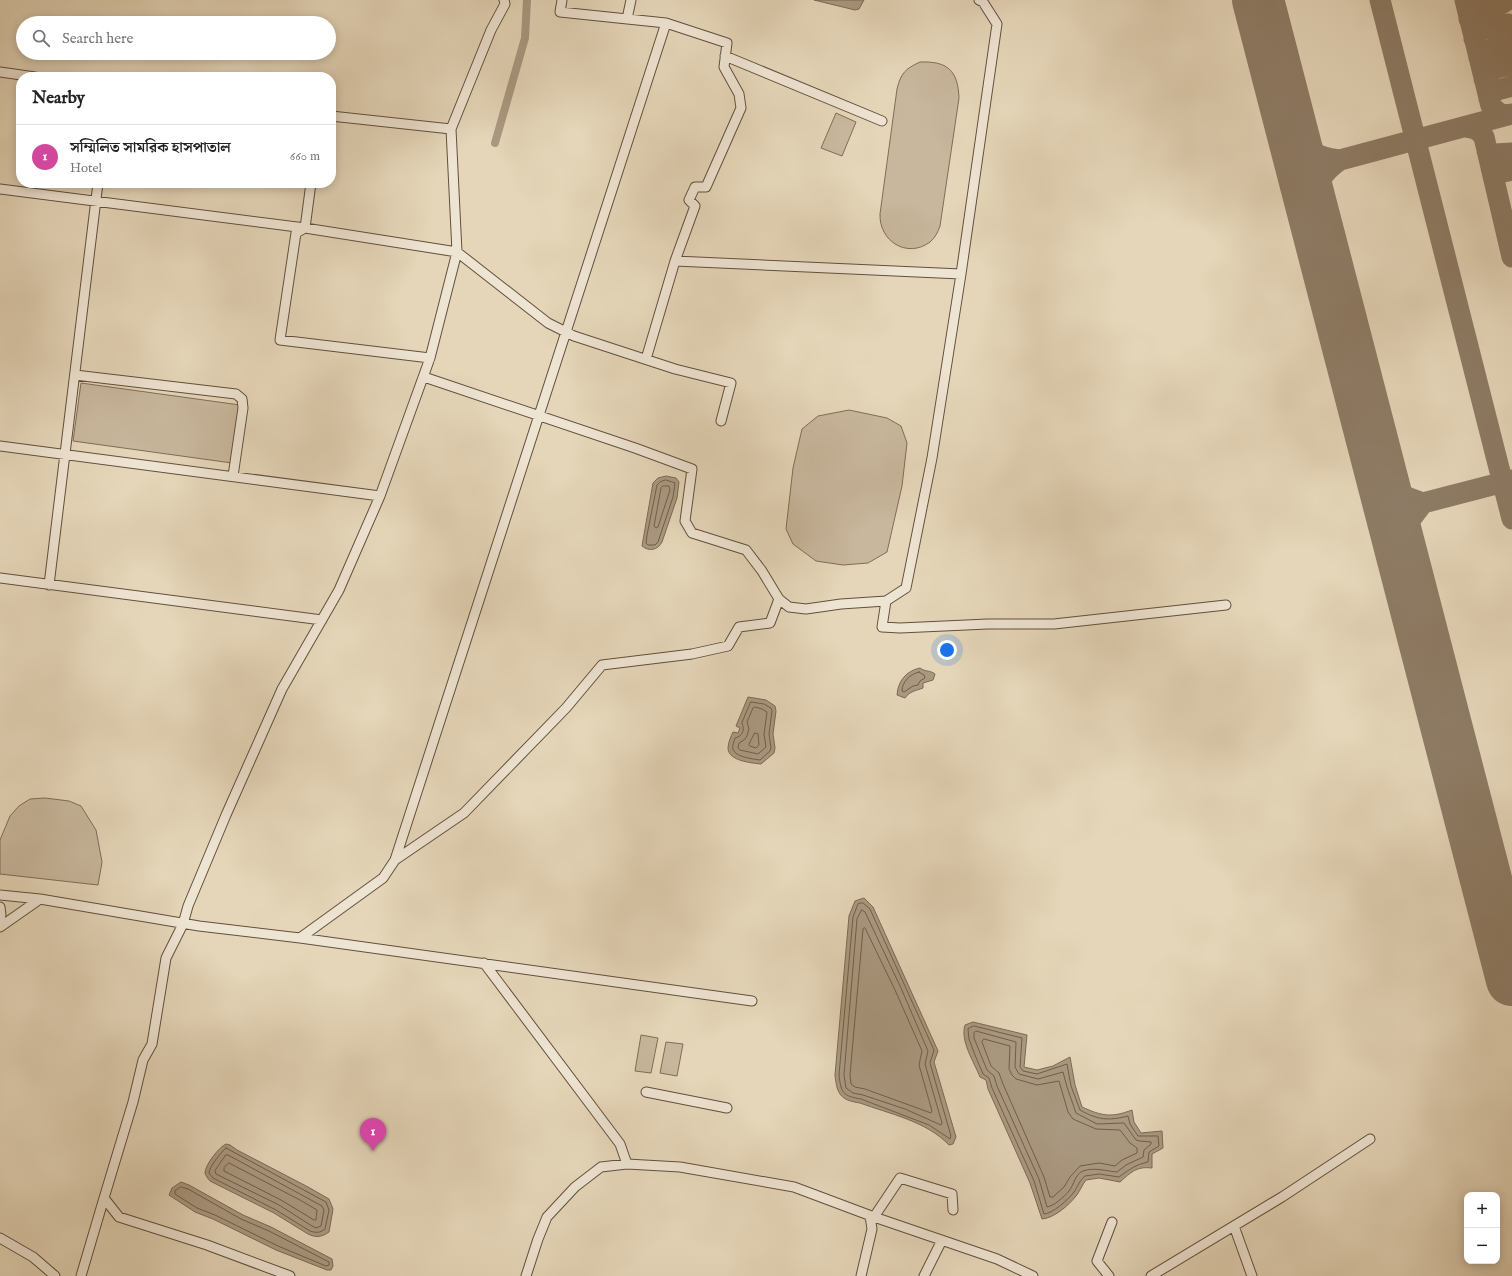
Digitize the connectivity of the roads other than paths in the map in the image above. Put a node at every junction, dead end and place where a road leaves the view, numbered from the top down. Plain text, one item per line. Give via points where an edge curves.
1 (504, 0) edge
2 (562, 0) edge
3 (631, 0) edge
4 (979, 0) edge
5 (627, 19) junction
6 (666, 23) junction
7 (725, 56) junction
8 (0, 72) edge
9 (16, 74) edge
10 (336, 117) edge
11 (882, 121) dead end
12 (451, 129) junction
13 (97, 188) edge
14 (310, 188) edge
15 (0, 189) edge
16 (96, 201) junction
17 (305, 228) junction
18 (457, 252) junction
19 (675, 261) junction
20 (961, 274) junction
21 (430, 358) junction
22 (646, 359) junction
23 (74, 375) junction
24 (424, 377) junction
25 (539, 416) junction
26 (721, 421) dead end
27 (0, 446) edge
28 (64, 453) junction
29 (233, 476) junction
30 (380, 496) junction
31 (0, 578) edge
32 (49, 586) junction
33 (779, 599) junction
34 (886, 601) junction
35 (1226, 605) dead end
36 (322, 620) junction
37 (395, 860) junction
38 (0, 894) edge
39 (40, 899) junction
40 (0, 907) edge
41 (0, 918) edge
42 (183, 924) junction
43 (0, 927) edge
44 (300, 938) junction
45 (484, 963) junction
46 (752, 1001) dead end
47 (646, 1092) dead end
48 (727, 1108) dead end
49 (1370, 1140) dead end
50 (628, 1164) junction
51 (104, 1198) junction
52 (953, 1210) dead end
53 (872, 1217) junction
54 (1112, 1222) dead end
55 (1234, 1226) junction
56 (942, 1240) junction
57 (1, 1242) edge
58 (55, 1276) edge
59 (81, 1276) edge
60 (290, 1276) edge
61 (526, 1276) edge
62 (861, 1276) edge
63 (924, 1276) edge
64 (1033, 1276) edge
65 (1109, 1276) edge
66 (1151, 1276) edge
67 (1252, 1276) edge

1 - 12 street via 505,4 491,30
2 - 5 street via 560,12
3 - 5 street
4 - 20 street via 983,2 996,24
5 - 6 street
6 - 7 street via 726,43
6 - 25 street
7 - 11 street
7 - 19 street via 724,67 739,94 741,108 706,187 695,187 689,200 695,206
8 - 9 street
10 - 12 street
12 - 18 street
13 - 16 street
14 - 17 street
15 - 16 street
16 - 17 street
16 - 23 street
17 - 18 street
17 - 21 street via 296,233 280,340
18 - 21 street
18 - 22 street via 548,323 574,336
19 - 20 street
19 - 22 street
20 - 34 street via 932,458 906,588
21 - 24 street
22 - 26 street via 731,383
23 - 28 street
23 - 29 street via 236,394 242,399 243,408
24 - 25 street
24 - 30 street
25 - 33 street via 692,469 685,521 692,533 746,550
25 - 37 street
27 - 28 street
28 - 29 street
28 - 32 street
29 - 30 street
30 - 36 street via 339,590
31 - 32 street
32 - 36 street
33 - 34 street via 789,607 806,609
33 - 37 street via 770,623 739,627 728,646 692,654 602,665 566,708 464,813
34 - 35 street via 882,627 900,628 1054,624
36 - 42 street via 279,696 226,815
37 - 44 street via 383,878
38 - 39 street
39 - 42 street
39 - 43 street
40 - 41 street
42 - 44 street
42 - 51 street via 166,958 152,1044 143,1060
44 - 45 street
45 - 46 street
45 - 50 street via 620,1144
47 - 48 street
49 - 55 street
50 - 53 street via 680,1167 794,1188
50 - 61 street via 601,1167 575,1187 552,1212 538,1239
51 - 59 street
51 - 60 street via 119,1217
52 - 53 street via 952,1194 900,1178
53 - 56 street
53 - 62 street via 872,1229
54 - 65 street via 1097,1261
55 - 66 street
55 - 67 street
56 - 63 street
56 - 64 street via 997,1259
57 - 58 street via 33,1258

